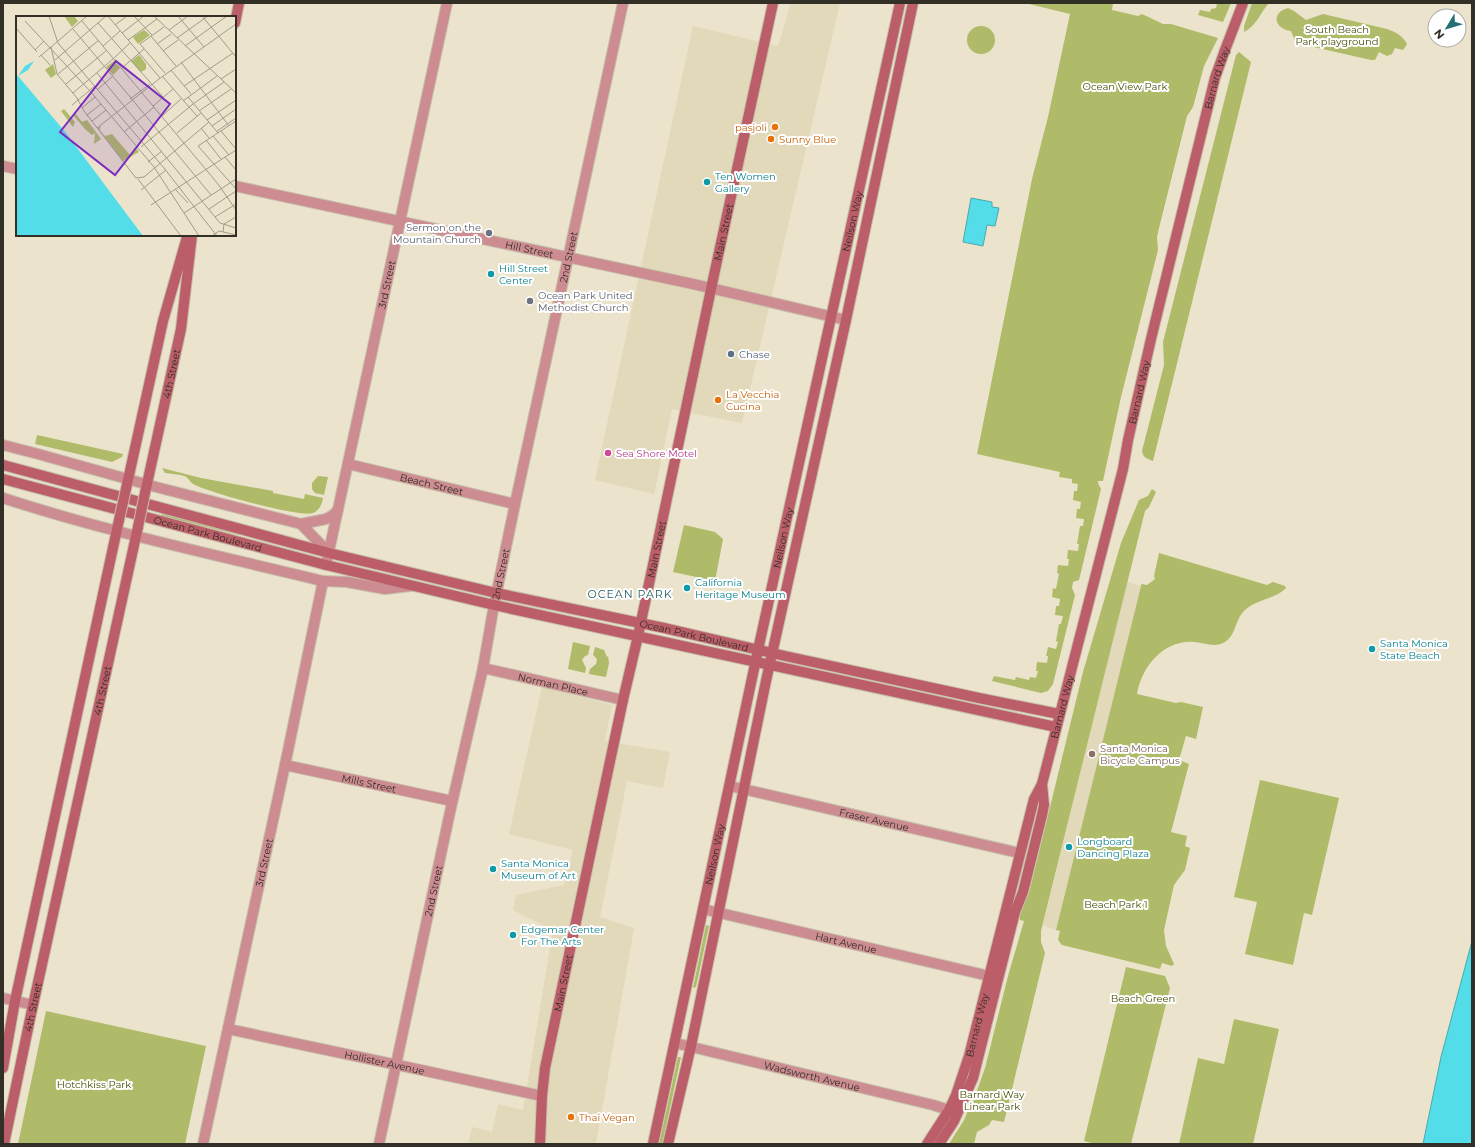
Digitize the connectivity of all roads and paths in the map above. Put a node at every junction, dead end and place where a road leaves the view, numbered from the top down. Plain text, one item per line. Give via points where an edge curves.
1 (239, 3) edge
2 (446, 3) edge
3 (623, 3) edge
4 (773, 3) edge
5 (900, 3) edge
6 (913, 3) edge
7 (1243, 3) edge
8 (236, 18) edge
9 (3, 166) edge
10 (16, 169) edge
11 (236, 186) edge
12 (400, 221) junction
13 (188, 236) edge
14 (192, 236) edge
15 (568, 258) junction
16 (711, 289) junction
17 (832, 317) junction
18 (846, 320) junction
19 (3, 446) edge
20 (348, 464) junction
21 (3, 465) edge
22 (3, 479) edge
23 (127, 484) junction
24 (146, 489) junction
25 (3, 498) edge
26 (515, 504) junction
27 (338, 510) junction
28 (301, 524) junction
29 (117, 531) junction
30 (137, 531) junction
31 (329, 553) junction
32 (326, 565) junction
33 (323, 580) junction
34 (412, 586) junction
35 (496, 593) junction
36 (494, 605) junction
37 (641, 623) junction
38 (638, 636) junction
39 (758, 650) junction
40 (773, 653) junction
41 (756, 662) junction
42 (770, 665) junction
43 (483, 668) junction
44 (916, 684) junction
45 (914, 696) junction
46 (623, 700) junction
47 (1059, 714) junction
48 (1056, 727) junction
49 (285, 765) junction
50 (1042, 784) junction
51 (730, 786) junction
52 (744, 790) junction
53 (452, 801) junction
54 (1020, 853) junction
55 (703, 909) junction
56 (717, 913) junction
57 (989, 976) junction
58 (3, 998) edge
59 (15, 1001) junction
60 (33, 1005) junction
61 (228, 1029) junction
62 (675, 1042) junction
63 (691, 1046) junction
64 (396, 1064) junction
65 (3, 1068) edge
66 (542, 1096) junction
67 (949, 1110) junction
68 (4, 1144) edge
69 (204, 1144) edge
70 (379, 1144) edge
71 (540, 1144) edge
72 (653, 1144) edge
73 (668, 1144) edge
74 (927, 1144) edge
75 (939, 1144) edge

1 - 8 street
2 - 12 street, 3rd Street
3 - 15 street, 2nd Street
4 - 16 street, Main Street
5 - 17 street, Neilson Way
6 - 18 street, Neilson Way
7 - 47 street, Barnard Way via 1215,78 1149,346 1123,469
9 - 10 street
11 - 12 street, Hill Street
12 - 15 street, Hill Street
12 - 20 street, 3rd Street
13 - 23 street, 4th Street via 163,321
14 - 24 street, 4th Street via 181,329
15 - 16 street, Hill Street
15 - 26 street, 2nd Street
16 - 17 street, Hill Street
16 - 37 street, Main Street
17 - 18 street, Hill Street
17 - 39 street, Neilson Way
18 - 40 street, Neilson Way
19 - 23 street via 38,454
20 - 26 street, Beach Street
20 - 27 street, 3rd Street
21 - 31 street, Ocean Park Boulevard
22 - 32 street, Ocean Park Boulevard
23 - 24 street
23 - 29 street, 4th Street, bridge
24 - 28 street
24 - 30 street, 4th Street, bridge
25 - 29 street, Ocean Park Boulevard
26 - 35 street, 2nd Street
27 - 28 street via 326,519
27 - 31 street, 3rd Street
28 - 31 street
29 - 30 street, Ocean Park Boulevard
29 - 59 street, 4th Street
30 - 33 street, Ocean Park Boulevard
30 - 60 street, 4th Street
31 - 32 street, 3rd Street
31 - 35 street, Ocean Park Boulevard
32 - 34 street, Ocean Park Boulevard
33 - 34 street, Ocean Park Boulevard via 385,589
33 - 49 street, 3rd Street
34 - 36 street, Ocean Park Boulevard
35 - 36 street, 2nd Street
35 - 37 street, Ocean Park Boulevard
36 - 38 street, Ocean Park Boulevard
36 - 43 street, 2nd Street
37 - 38 street, Main Street
37 - 39 street, Ocean Park Boulevard
38 - 41 street, Ocean Park Boulevard
38 - 46 street, Main Street
39 - 40 street, Ocean Park Boulevard
39 - 41 street, Neilson Way
40 - 42 street, Neilson Way
40 - 44 street, Ocean Park Boulevard
41 - 42 street, Ocean Park Boulevard
41 - 51 street, Neilson Way
42 - 45 street, Ocean Park Boulevard
42 - 52 street, Neilson Way
43 - 46 street, Norman Place
43 - 53 street, 2nd Street
44 - 45 street
44 - 47 street, Ocean Park Boulevard
45 - 48 street, Ocean Park Boulevard
46 - 66 street, Main Street via 545,1068
47 - 48 street, Barnard Way
48 - 50 street, Barnard Way
49 - 53 street, Mills Street
49 - 61 street, 3rd Street
50 - 54 street, Barnard Way via 1034,799
50 - 75 street, Barnard Way via 1044,805 1038,831 976,1065 961,1107
51 - 52 street, Fraser Avenue
51 - 55 street, Neilson Way
52 - 54 street, Fraser Avenue
52 - 56 street, Neilson Way
53 - 64 street, 2nd Street
54 - 57 street, Barnard Way
55 - 56 street, Hart Avenue
55 - 62 street, Neilson Way
56 - 57 street, Hart Avenue
56 - 63 street, Neilson Way
57 - 67 street, Barnard Way via 970,1056
58 - 59 street
59 - 60 street
59 - 65 street, 4th Street
60 - 68 street, 4th Street
61 - 64 street, Hollister Avenue
61 - 69 street, 3rd Street
62 - 63 street, Wadsworth Avenue
62 - 72 street, Neilson Way
63 - 67 street, Wadsworth Avenue
63 - 73 street, Neilson Way
64 - 66 street, Hollister Avenue
64 - 70 street, 2nd Street
66 - 71 street, Main Street
67 - 74 street, Barnard Way

